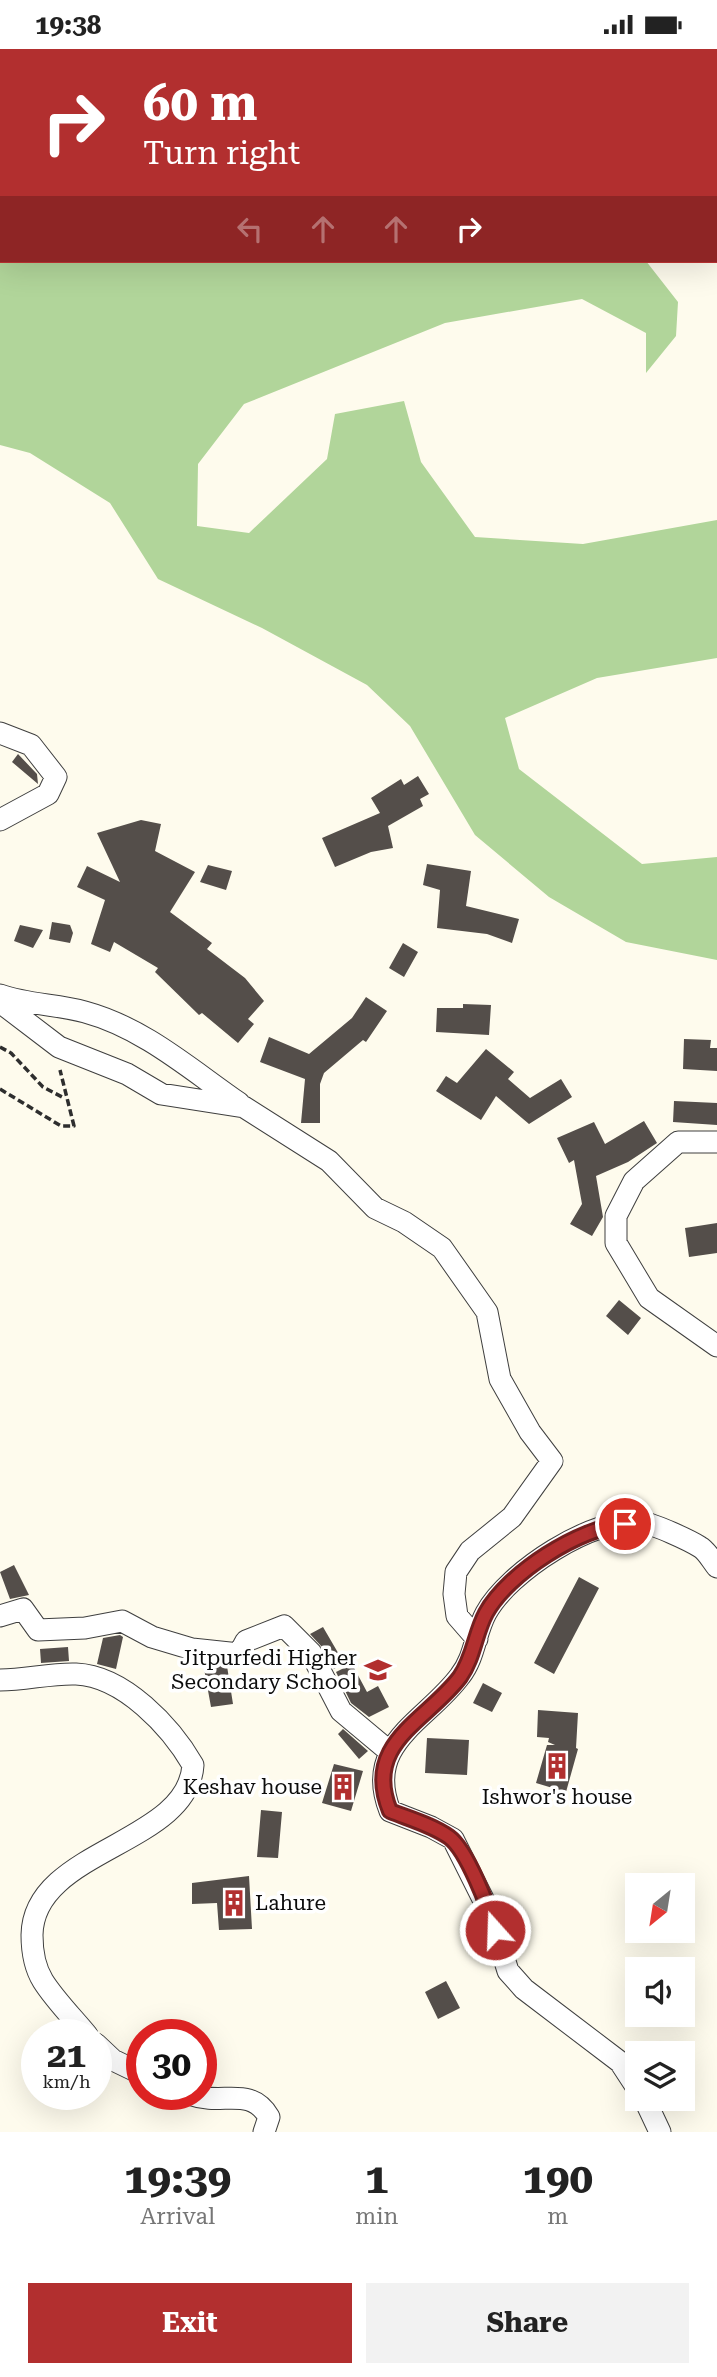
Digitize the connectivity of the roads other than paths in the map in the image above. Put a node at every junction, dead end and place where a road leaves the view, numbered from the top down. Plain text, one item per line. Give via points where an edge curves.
1 (0, 733) edge
2 (0, 820) edge
3 (0, 995) edge
4 (0, 1002) edge
5 (244, 1107) junction
6 (717, 1142) edge
7 (717, 1346) edge
8 (717, 1567) edge
9 (0, 1616) edge
10 (477, 1639) junction
11 (0, 1680) edge
12 (390, 1752) junction
13 (75, 2019) edge
14 (625, 2070) edge
15 (217, 2100) edge
16 (650, 2111) edge
17 (264, 2132) edge
18 (660, 2132) edge

1 - 2 street via 31,745 56,777 48,794
3 - 5 street via 17,1002 84,1011 131,1028
4 - 5 street via 59,1047 127,1074 161,1094
5 - 10 street via 329,1161 375,1208 442,1248 487,1311 500,1380 552,1461 512,1517 470,1551 456,1571 457,1616
6 - 7 street via 678,1142 634,1181 616,1216 616,1243 649,1299
8 - 10 street via 702,1548 642,1522 609,1525 547,1554 507,1585 486,1613
9 - 12 street via 23,1609 38,1630 122,1621 152,1637 192,1649 239,1654 246,1641 284,1626 311,1653 341,1711
10 - 12 street via 460,1677 409,1725
11 - 13 street via 79,1674 128,1691 164,1725 193,1765 192,1781 180,1801 128,1840 79,1866 43,1898 32,1918 32,1949 42,1980
12 - 14 street via 383,1776 390,1811 453,1839 490,1913 509,1971 524,1989
15 - 17 street via 244,2097 261,2103 269,2117
16 - 18 street

